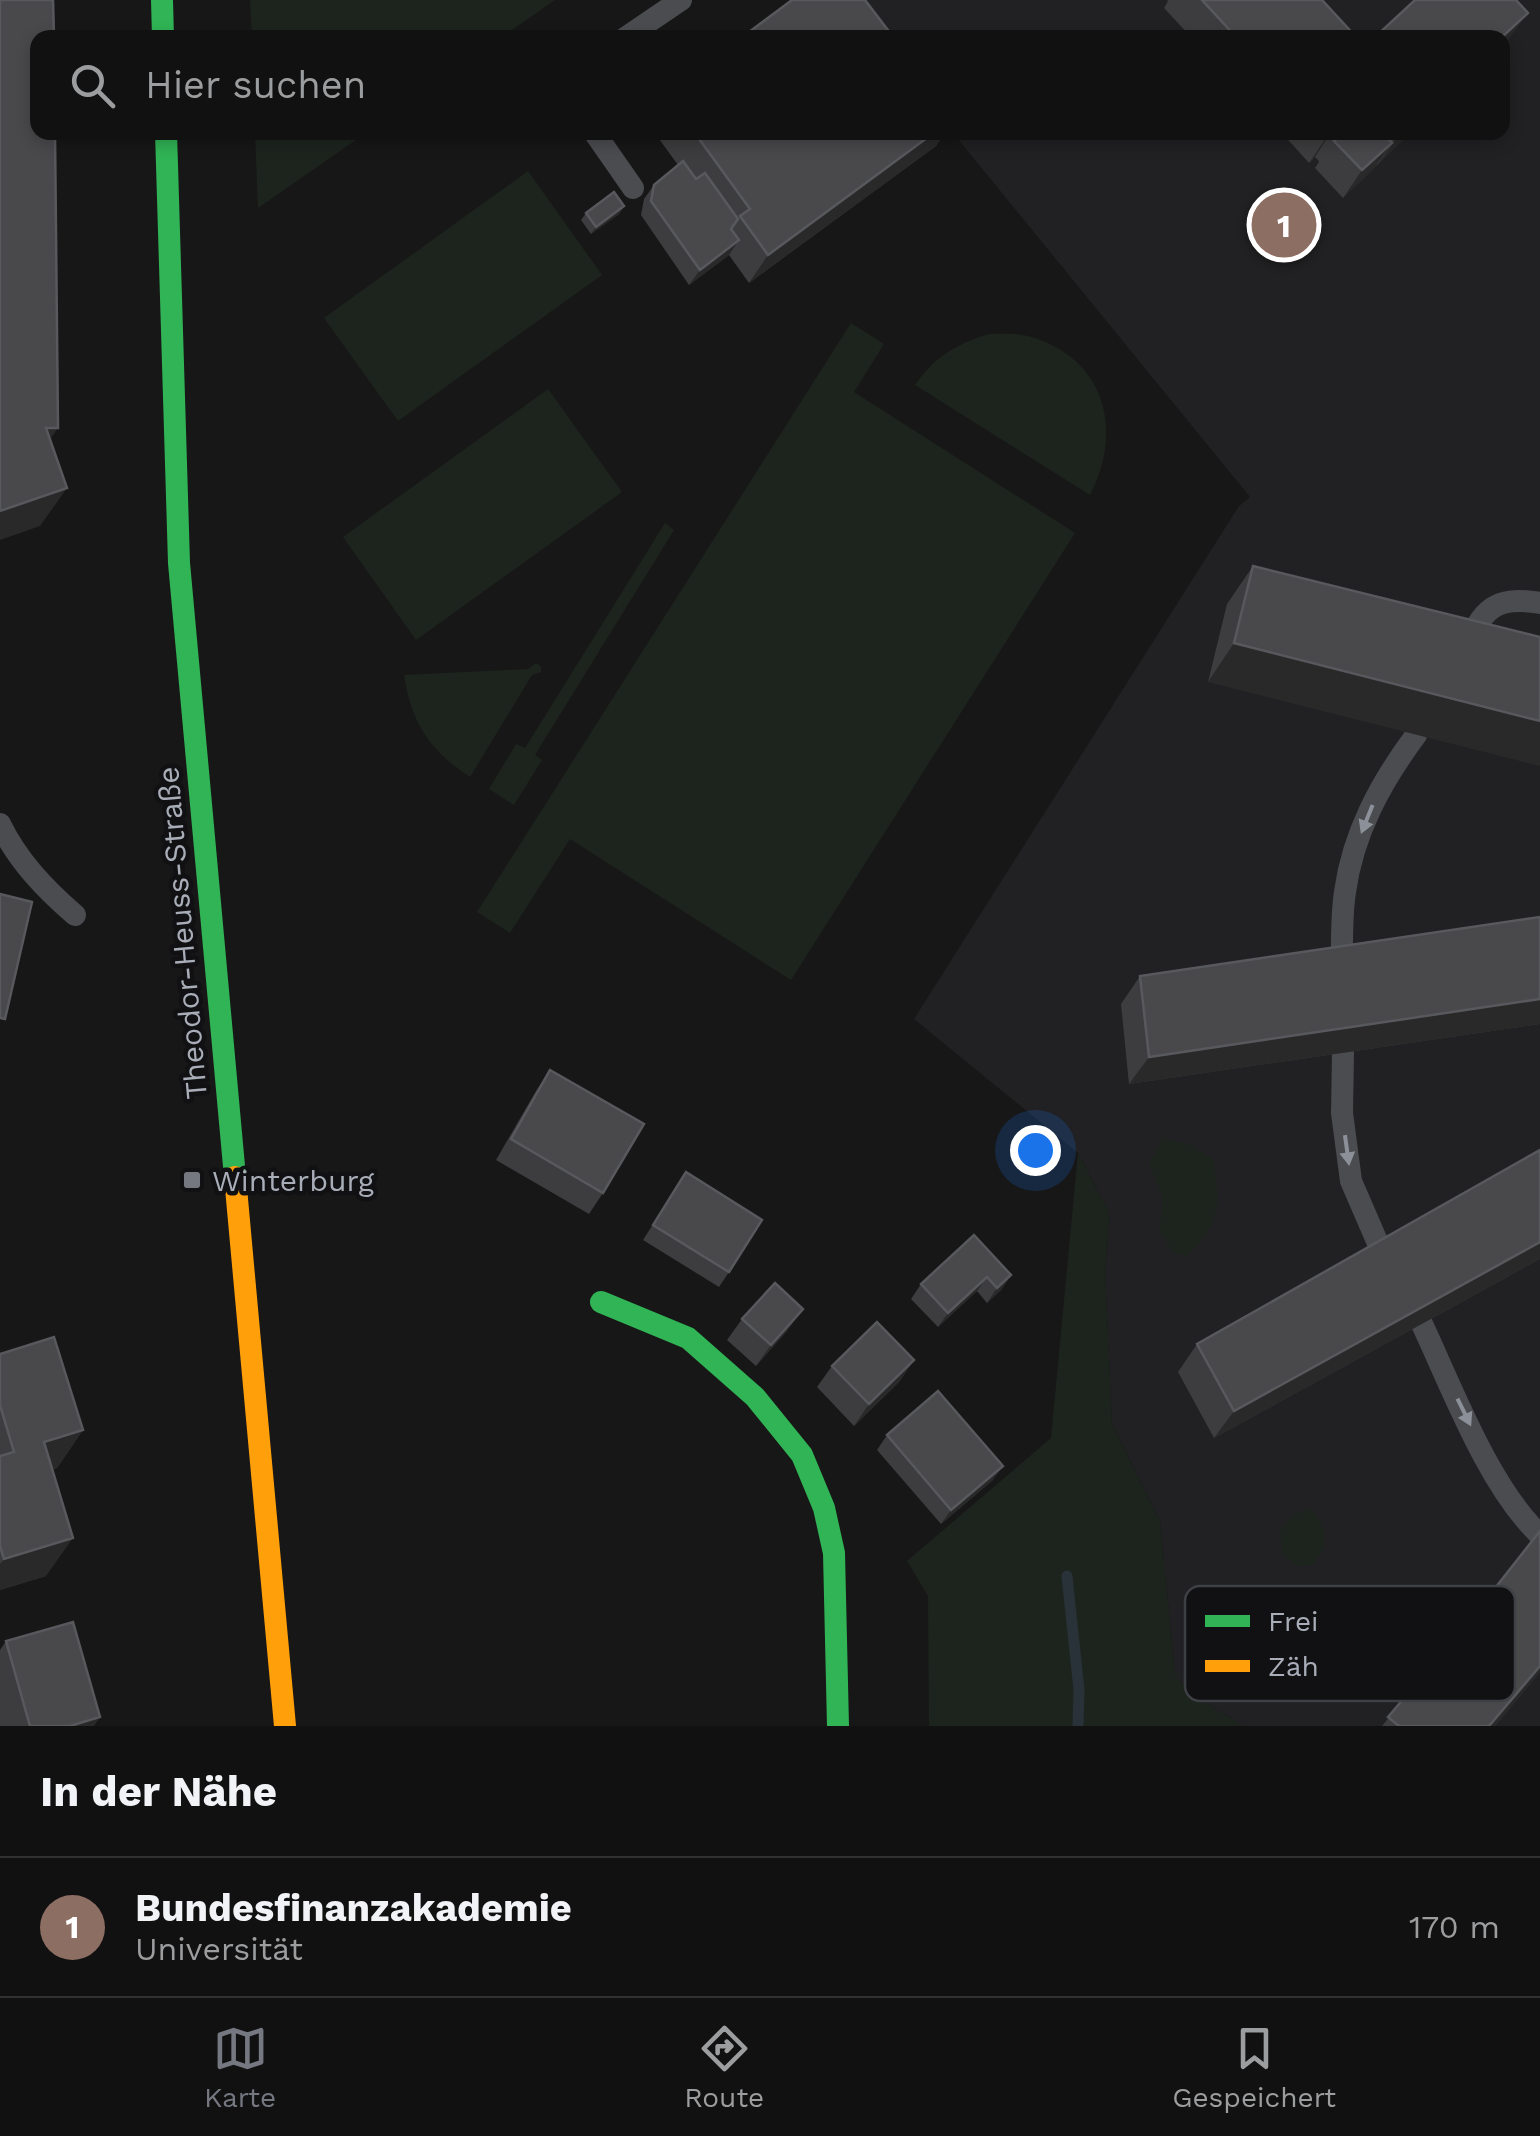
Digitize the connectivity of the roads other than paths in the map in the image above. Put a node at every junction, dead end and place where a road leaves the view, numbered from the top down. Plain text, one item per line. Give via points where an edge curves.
1 (162, 0) edge
2 (681, 0) edge
3 (163, 30) edge
4 (637, 30) edge
5 (166, 140) edge
6 (600, 140) edge
7 (634, 188) dead end
8 (1540, 603) edge
9 (1459, 663) edge
10 (1416, 735) edge
11 (0, 824) edge
12 (75, 915) dead end
13 (1342, 971) edge
14 (1343, 1053) edge
15 (1383, 1255) edge
16 (601, 1302) dead end
17 (1422, 1324) edge
18 (1540, 1535) edge
19 (285, 1726) edge
20 (838, 1726) edge

1 - 3 main road
2 - 4 lane
5 - 19 main road, Theodor-Heuss-Straße via 179,563
6 - 7 lane
8 - 9 lane via 1517,600 1489,609
10 -> 13 lane via 1384,779 1362,827 1344,897
11 - 12 lane via 24,864
14 -> 15 lane via 1351,1182
16 - 20 main road via 688,1338 756,1397 802,1455 834,1553
17 -> 18 lane via 1493,1473

